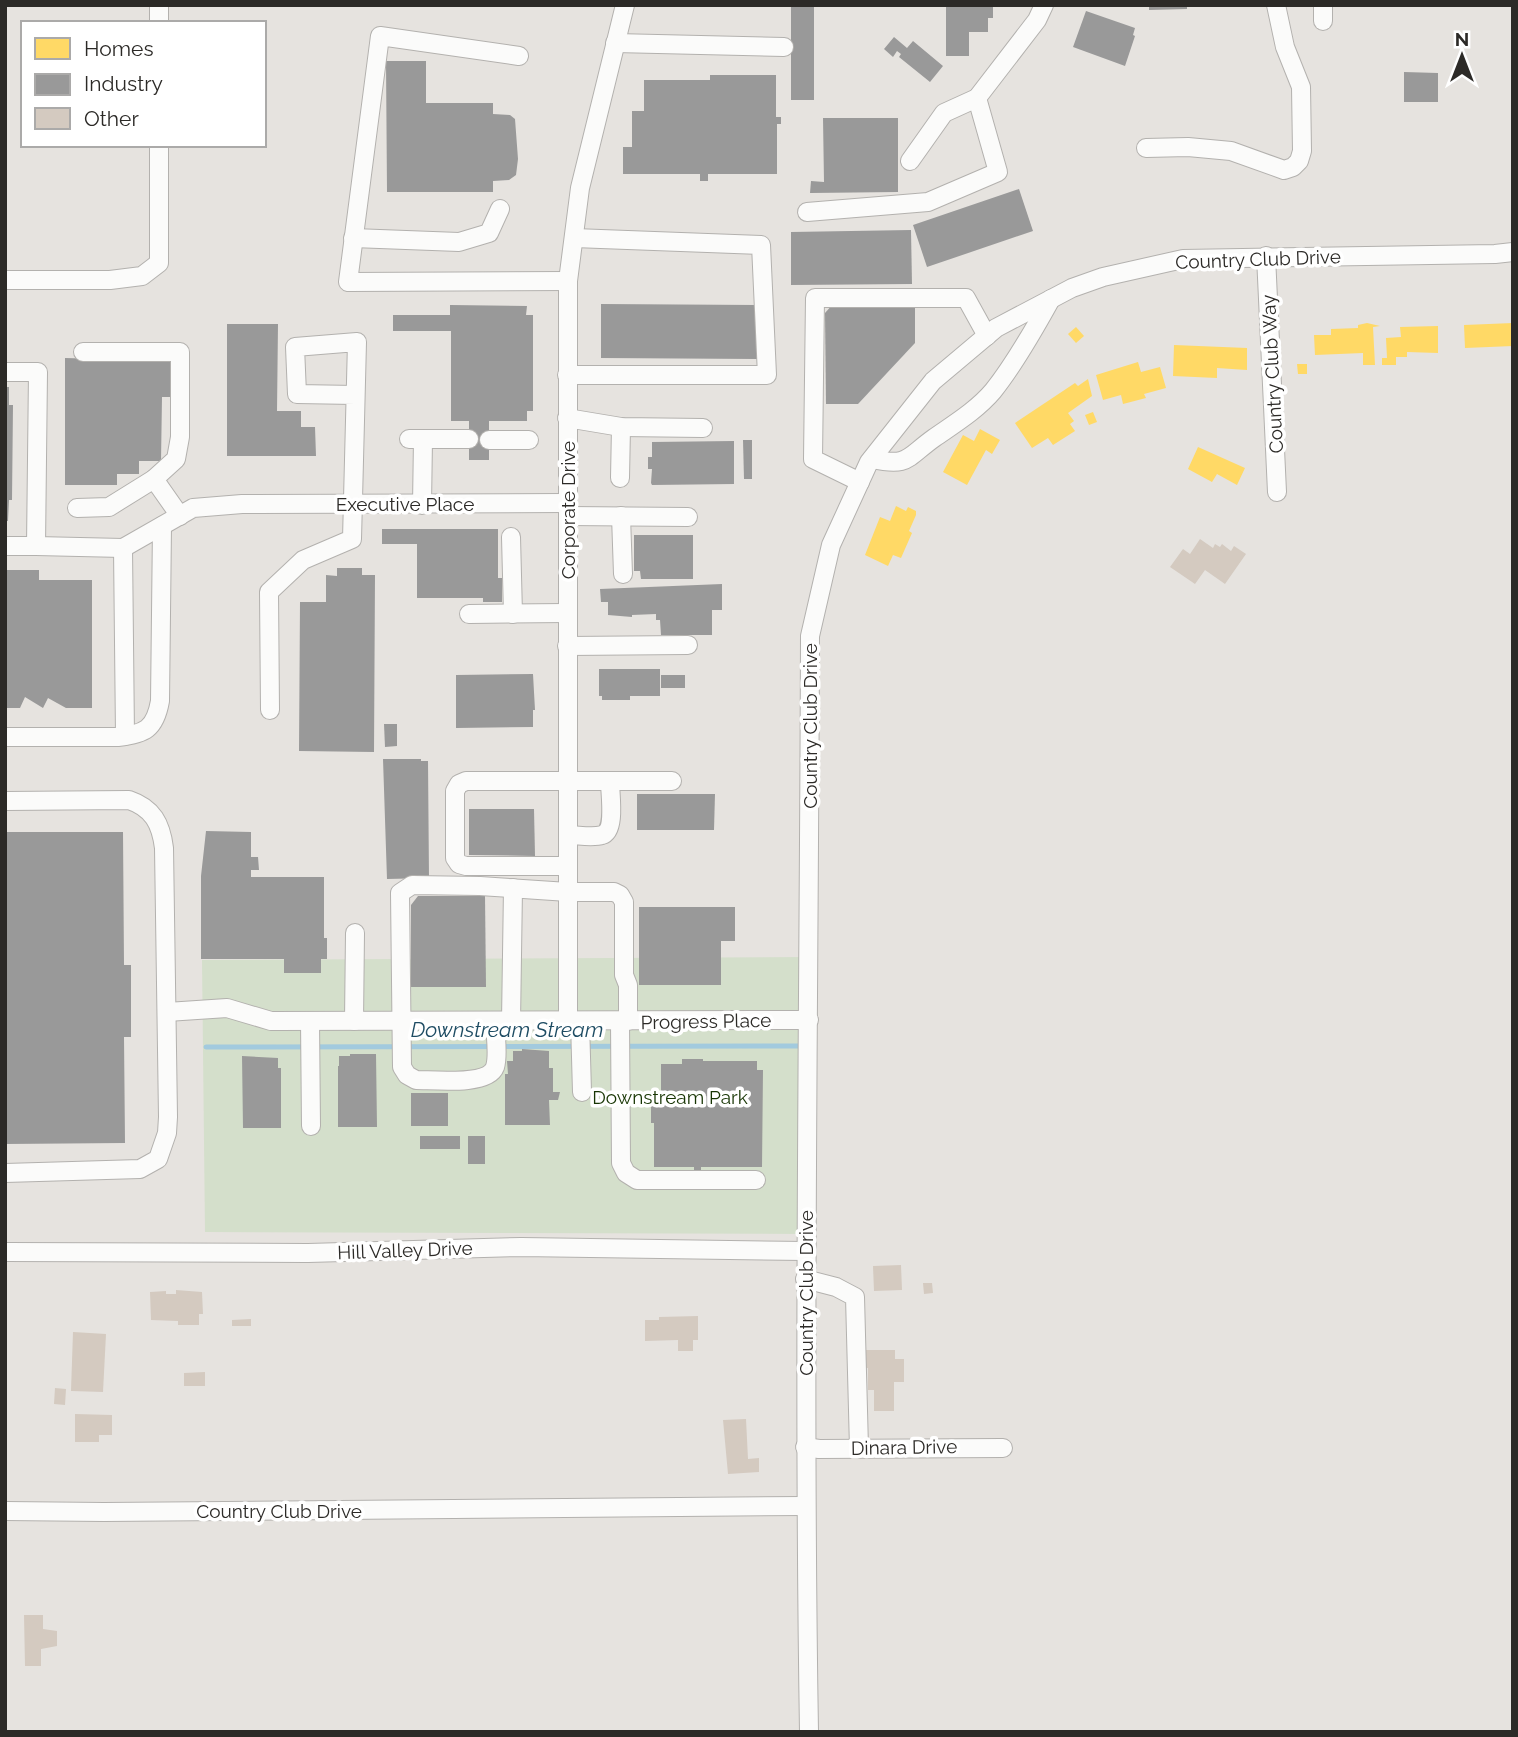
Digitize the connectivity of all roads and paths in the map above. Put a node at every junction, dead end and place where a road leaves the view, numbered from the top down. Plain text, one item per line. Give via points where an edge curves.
1 (625, 5) edge
2 (1044, 5) edge
3 (1276, 5) edge
4 (615, 43) junction
5 (784, 47) dead end
6 (519, 56) dead end
7 (977, 98) junction
8 (159, 147) edge
9 (1146, 148) dead end
10 (909, 161) dead end
11 (500, 209) dead end
12 (807, 212) dead end
13 (353, 238) junction
14 (574, 238) junction
15 (1513, 252) edge
16 (1266, 256) junction
17 (5, 280) edge
18 (568, 281) junction
19 (1051, 299) junction
20 (987, 336) junction
21 (83, 352) dead end
22 (5, 372) edge
23 (568, 374) junction
24 (355, 395) dead end
25 (568, 418) junction
26 (621, 427) junction
27 (703, 428) dead end
28 (469, 439) dead end
29 (489, 440) dead end
30 (529, 440) dead end
31 (872, 459) junction
32 (620, 478) dead end
33 (154, 479) junction
34 (860, 482) junction
35 (1277, 492) dead end
36 (353, 504) junction
37 (422, 505) junction
38 (78, 508) dead end
39 (568, 510) junction
40 (180, 516) junction
41 (621, 516) junction
42 (688, 517) dead end
43 (162, 526) junction
44 (511, 537) dead end
45 (5, 546) edge
46 (36, 546) junction
47 (123, 548) junction
48 (623, 574) dead end
49 (568, 613) junction
50 (469, 614) dead end
51 (513, 614) junction
52 (688, 645) dead end
53 (568, 646) junction
54 (270, 710) dead end
55 (125, 736) junction
56 (5, 737) edge
57 (672, 781) dead end
58 (568, 782) junction
59 (610, 782) junction
60 (5, 801) edge
61 (568, 835) junction
62 (568, 866) junction
63 (513, 888) junction
64 (568, 892) junction
65 (355, 933) dead end
66 (167, 1012) junction
67 (809, 1020) junction
68 (310, 1021) junction
69 (354, 1021) junction
70 (401, 1021) junction
71 (624, 1021) junction
72 (503, 1022) junction
73 (574, 1022) junction
74 (582, 1092) dead end
75 (311, 1126) dead end
76 (5, 1173) edge
77 (756, 1180) dead end
78 (805, 1251) junction
79 (5, 1252) edge
80 (805, 1279) junction
81 (805, 1447) junction
82 (859, 1448) junction
83 (1003, 1448) dead end
84 (805, 1506) junction
85 (5, 1511) edge
86 (808, 1732) edge

1 - 4 street, Corporate Drive
2 - 7 street
3 - 9 street via 1285,47 1301,87 1299,161 1284,170 1231,151
4 - 5 street
4 - 14 street, Corporate Drive via 580,188
6 - 13 street via 380,36
7 - 10 street via 944,113
7 - 12 street via 998,172 928,202
8 - 17 street via 159,262 142,276 110,280
11 - 13 street via 489,233 459,242
13 - 18 street via 348,282
14 - 18 street, Corporate Drive
14 - 23 street via 761,244 767,375
15 - 16 street, Country Club Drive
16 - 19 street, Country Club Drive via 1183,259 1103,277
16 - 35 street, Country Club Way
18 - 23 street, Corporate Drive
19 - 20 street, Country Club Drive
19 - 31 street via 993,391 964,418 909,459 892,463
20 - 31 street, Country Club Drive via 933,381
20 - 34 street via 967,298 815,298 813,460
21 - 33 street via 180,352 176,459
22 - 46 street via 37,372
23 - 25 street, Corporate Drive
24 - 36 street
25 - 26 street
25 - 39 street, Corporate Drive
26 - 27 street
26 - 32 street
28 - 37 street via 416,439
29 - 30 street
31 - 34 street, Country Club Drive
33 - 38 street via 109,507
33 - 40 street
34 - 67 street, Country Club Drive via 831,545 810,636
36 - 37 street, Executive Place
36 - 40 street, Executive Place via 243,504 193,508
36 - 54 street via 352,539 303,560 269,592
37 - 39 street, Executive Place
39 - 41 street, Executive Place
39 - 49 street, Corporate Drive
40 - 43 street, Executive Place
41 - 42 street, Executive Place
41 - 48 street
43 - 47 street, Executive Place
43 - 55 street via 158,714 150,728
44 - 51 street
45 - 46 street
46 - 47 street
47 - 55 street
49 - 51 street
49 - 53 street, Corporate Drive
50 - 51 street
52 - 53 street
53 - 58 street, Corporate Drive
55 - 56 street
57 - 59 street
58 - 59 street
58 - 61 street, Corporate Drive
58 - 62 street via 466,781 455,791 455,858 459,864
59 - 61 street via 611,825 607,832
60 - 66 street via 129,800 153,814 164,848
61 - 62 street, Corporate Drive
62 - 64 street, Corporate Drive
63 - 64 street
63 - 70 street via 412,885 400,893
63 - 72 street
64 - 71 street via 614,892 624,902 624,975 628,985
64 - 73 street, Corporate Drive
65 - 69 street
66 - 68 street, Progress Place via 227,1008 271,1021
66 - 76 street via 168,1116 159,1159 140,1169
67 - 71 street, Progress Place
67 - 78 street, Country Club Drive
68 - 69 street, Progress Place
68 - 75 street
69 - 70 street, Progress Place
70 - 72 street, Progress Place
70 - 72 street via 402,1067 416,1080 481,1079 491,1074
71 - 73 street, Progress Place
71 - 77 street via 621,1163 626,1173 637,1180
72 - 73 street, Progress Place
73 - 74 street, Corporate Drive
78 - 79 street, Hill Valley Drive via 521,1247 295,1253
78 - 80 street, Country Club Drive
80 - 81 street, Country Club Drive
80 - 82 street via 856,1297
81 - 82 street, Dinara Drive
81 - 84 street, Country Club Drive
82 - 83 street, Dinara Drive
84 - 85 street, Country Club Drive
84 - 86 street, Country Club Drive

